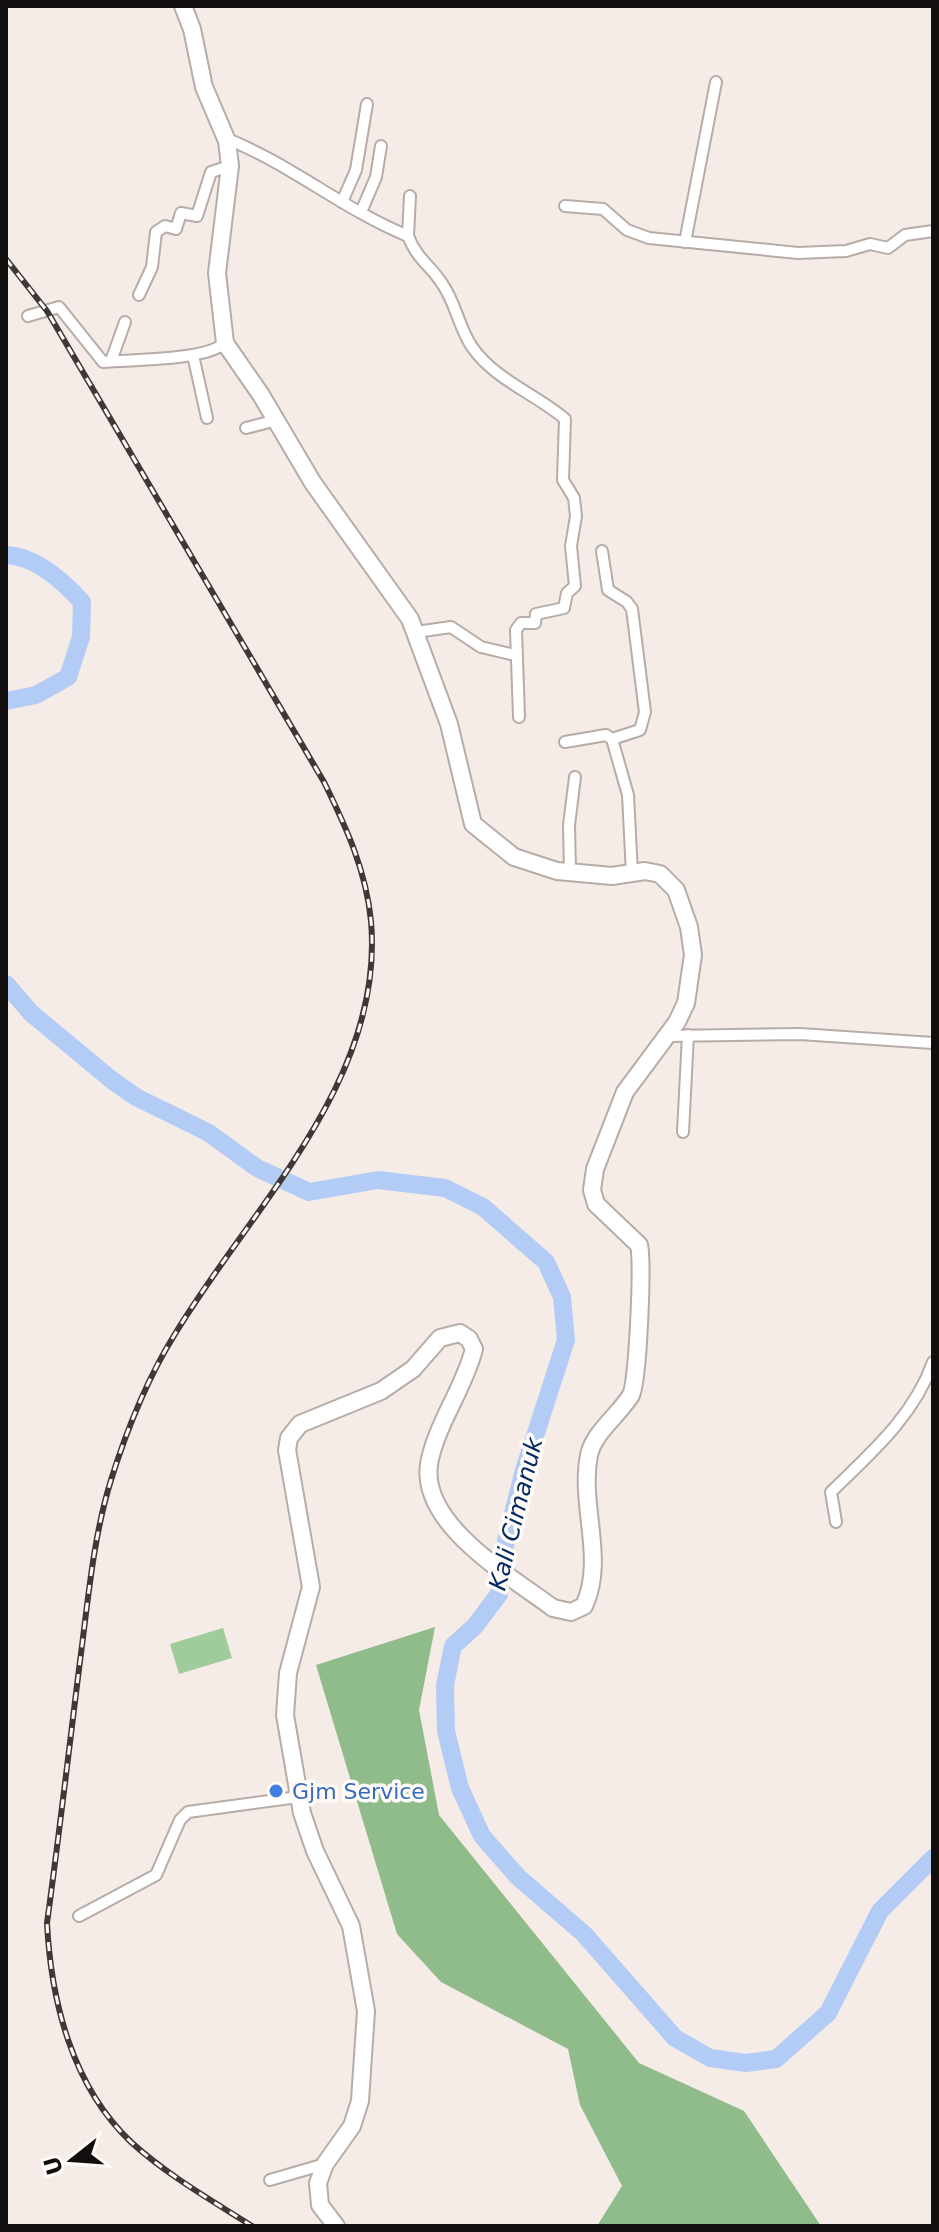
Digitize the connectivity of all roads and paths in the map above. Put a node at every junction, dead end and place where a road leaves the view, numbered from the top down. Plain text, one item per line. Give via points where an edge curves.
1 (183, 6) edge
2 (716, 82) dead end
3 (367, 104) dead end
4 (225, 138) junction
5 (381, 146) dead end
6 (230, 166) junction
7 (410, 196) dead end
8 (342, 202) junction
9 (565, 206) dead end
10 (361, 212) junction
11 (933, 231) edge
12 (408, 236) junction
13 (685, 242) junction
14 (139, 295) dead end
15 (28, 316) dead end
16 (125, 322) dead end
17 (225, 343) junction
18 (193, 355) junction
19 (111, 361) junction
20 (207, 418) dead end
21 (277, 420) junction
22 (246, 428) dead end
23 (602, 551) dead end
24 (416, 632) junction
25 (515, 655) junction
26 (519, 717) dead end
27 (612, 739) junction
28 (565, 742) dead end
29 (575, 777) dead end
30 (570, 871) junction
31 (632, 874) junction
32 (688, 1035) junction
33 (666, 1036) junction
34 (933, 1043) edge
35 (683, 1132) dead end
36 (933, 1362) edge
37 (902, 1417) junction
38 (903, 1436) dead end
39 (836, 1522) dead end
40 (298, 1797) junction
41 (79, 1916) dead end
42 (325, 2164) junction
43 (270, 2180) dead end
44 (336, 2226) edge

1 - 4 main road via 204,87
2 - 13 street
3 - 8 street via 356,170
4 - 6 main road
4 - 8 street via 258,151
5 - 10 street via 376,177
6 - 14 street via 211,172 197,216 181,213 176,229 165,226 156,232 154,257
6 - 17 main road via 217,273
7 - 12 street
8 - 10 street
9 - 13 street via 603,209 636,235
10 - 12 street via 381,227
11 - 13 street via 905,235 888,248 870,244 846,251 798,253
12 - 25 street via 419,260 446,288 460,328 486,364 566,420 563,480 574,498 575,588 567,593 564,608 536,614 535,623 521,623
15 - 19 street via 59,307 99,359
16 - 19 street
17 - 18 street
17 - 21 main road
18 - 19 street
18 - 20 street
21 - 22 street
21 - 24 main road via 313,483
23 - 27 street via 608,590 632,609 645,712 640,730
24 - 25 street via 451,627 481,647
24 - 30 main road via 455,744 473,824 514,857
25 - 26 street
27 - 28 street via 606,735
27 - 31 street via 628,795
29 - 30 street
30 - 31 main road
31 - 33 main road via 645,871 669,880 689,927 693,955 686,1003
32 - 33 street
32 - 34 street via 800,1034
32 - 35 street
33 - 40 main road via 625,1092 593,1177 596,1204 639,1245 642,1279 636,1385 589,1456 589,1596 579,1610 561,1610 461,1536 433,1503 428,1478 438,1436 474,1349 469,1339 452,1333 440,1338 393,1384 294,1429 289,1473 311,1578 284,1699
36 - 37 street
37 - 38 street
37 - 39 street via 831,1492
40 - 41 street via 188,1812 156,1875
40 - 42 main road via 315,1851 351,1926 366,2011 360,2101 352,2126
42 - 43 street
42 - 44 main road via 318,2196

